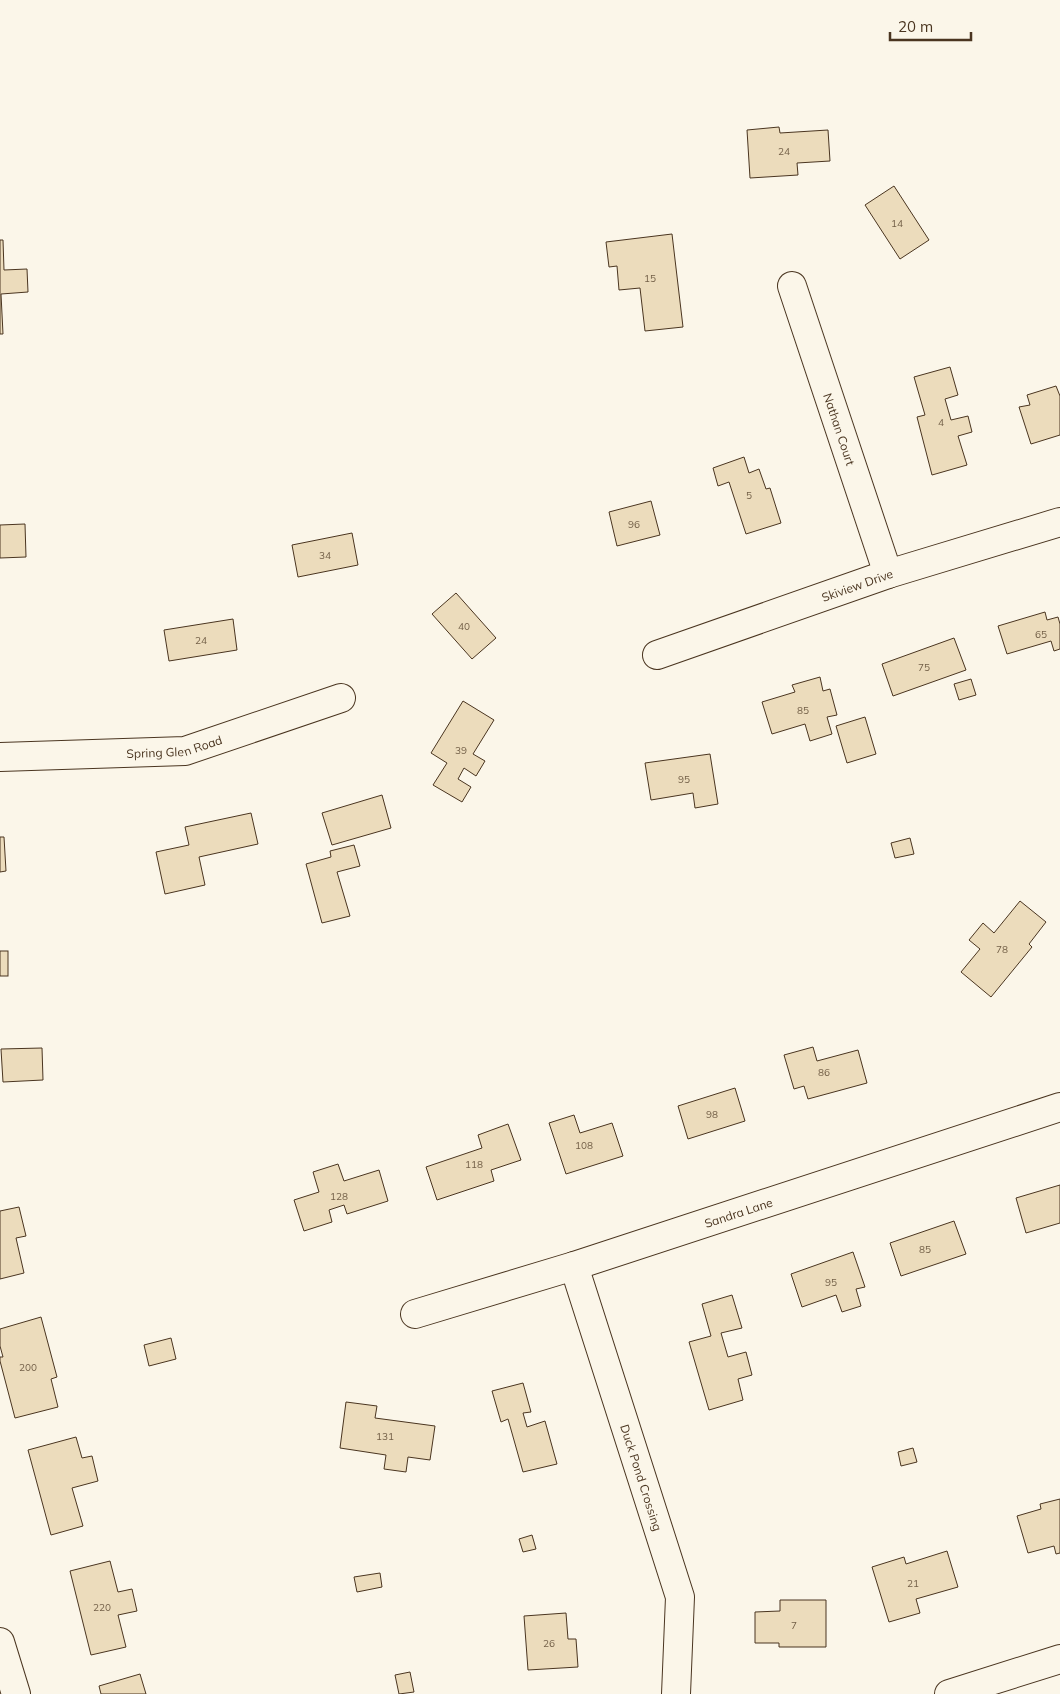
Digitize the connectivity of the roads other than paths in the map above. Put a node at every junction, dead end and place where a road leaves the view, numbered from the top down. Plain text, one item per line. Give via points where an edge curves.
1 (792, 286) dead end
2 (1060, 522) edge
3 (888, 574) junction
4 (657, 655) dead end
5 (340, 698) dead end
6 (0, 757) edge
7 (1060, 1107) edge
8 (574, 1266) junction
9 (415, 1314) dead end
10 (0, 1642) edge
11 (1060, 1659) edge
12 (16, 1694) edge
13 (676, 1694) edge
14 (949, 1694) edge

1 - 3 street, Nathan Court
2 - 3 street, Skiview Drive
3 - 4 street, Skiview Drive
5 - 6 street, Spring Glen Road via 185,751
7 - 8 street, Sandra Lane
8 - 9 street, Sandra Lane
8 - 13 street, Duck Pond Crossing via 680,1597
10 - 12 street
11 - 14 street

